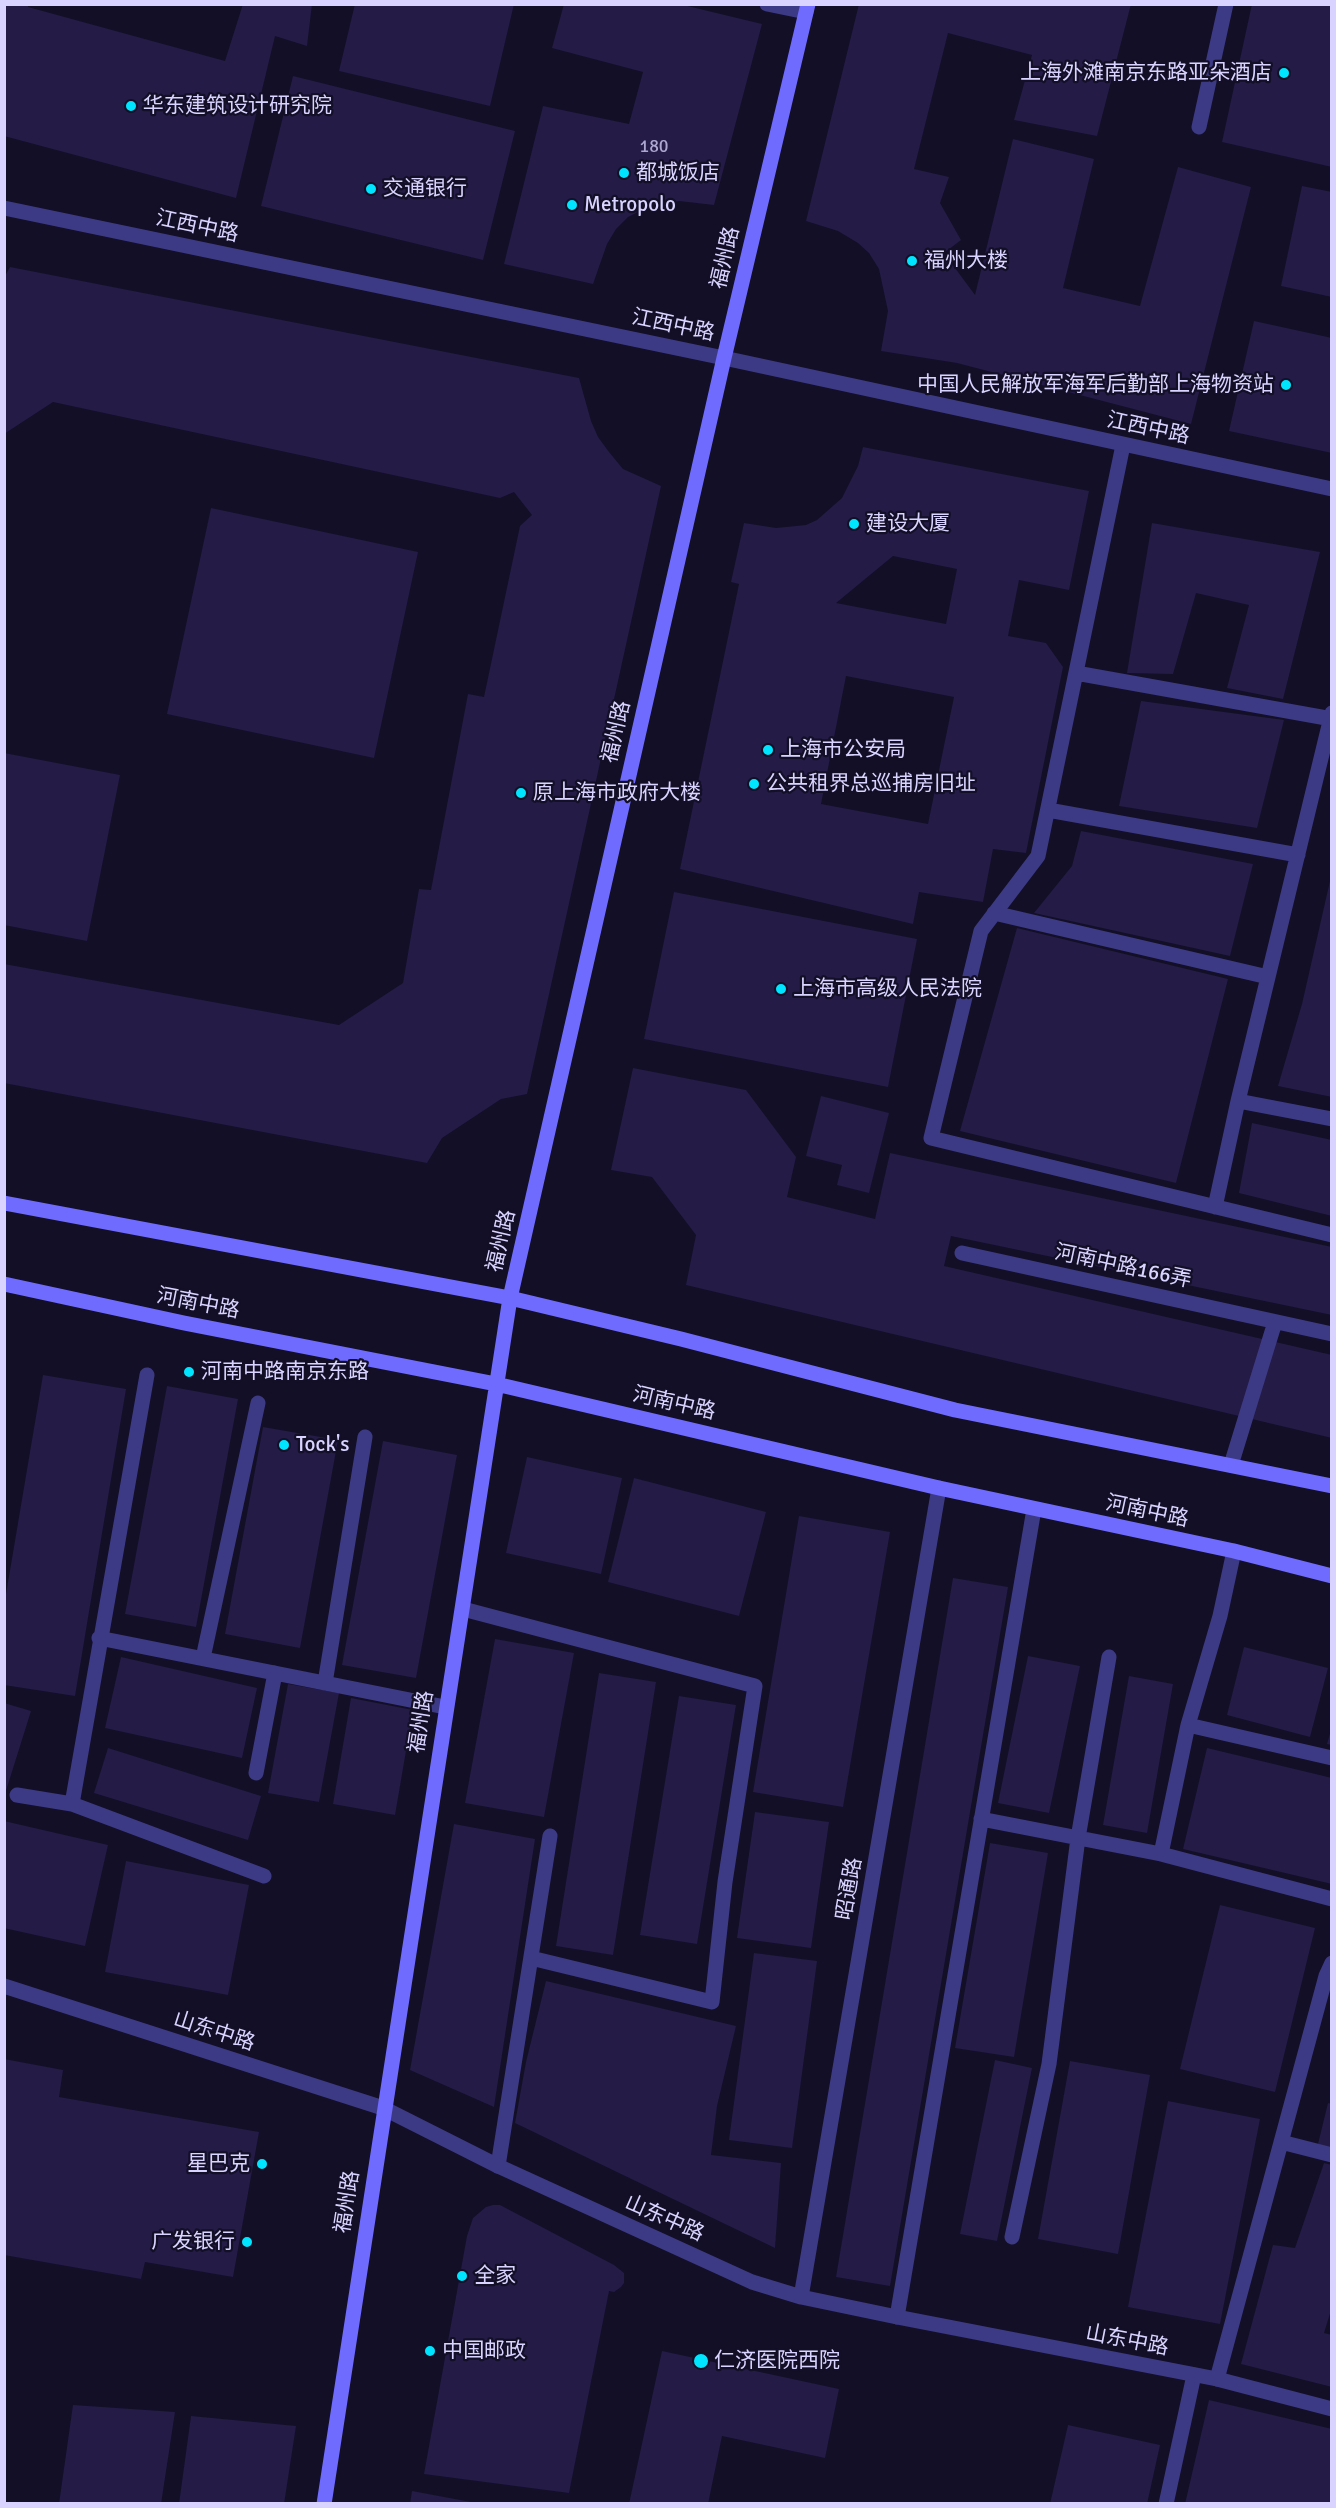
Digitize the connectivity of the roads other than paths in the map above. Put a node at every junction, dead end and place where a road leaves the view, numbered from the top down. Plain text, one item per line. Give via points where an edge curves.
1 (767, 4) edge
2 (1226, 4) edge
3 (807, 8) edge
4 (1199, 127) dead end
5 (4, 208) edge
6 (724, 358) junction
7 (1123, 446) junction
8 (1332, 489) edge
9 (1076, 673) junction
10 (1331, 717) edge
11 (1048, 810) junction
12 (1298, 855) junction
13 (994, 913) junction
14 (1268, 977) junction
15 (1238, 1101) junction
16 (1332, 1119) edge
17 (4, 1203) edge
18 (1215, 1207) junction
19 (1332, 1235) edge
20 (962, 1253) dead end
21 (4, 1284) edge
22 (510, 1298) junction
23 (1275, 1322) junction
24 (1332, 1334) edge
25 (147, 1375) dead end
26 (496, 1384) junction
27 (258, 1403) dead end
28 (365, 1437) dead end
29 (1231, 1465) junction
30 (1332, 1486) edge
31 (939, 1488) junction
32 (1034, 1509) junction
33 (1234, 1551) junction
34 (1332, 1576) edge
35 (463, 1609) junction
36 (99, 1638) junction
37 (1109, 1657) dead end
38 (203, 1658) junction
39 (275, 1673) junction
40 (325, 1683) junction
41 (446, 1707) junction
42 (1188, 1725) junction
43 (1332, 1758) edge
44 (256, 1773) dead end
45 (17, 1795) dead end
46 (72, 1804) junction
47 (981, 1819) junction
48 (550, 1836) dead end
49 (1078, 1838) junction
50 (1161, 1854) junction
51 (264, 1876) dead end
52 (1332, 1899) edge
53 (531, 1958) junction
54 (1332, 1963) edge
55 (4, 1986) edge
56 (383, 2108) junction
57 (1281, 2142) junction
58 (1332, 2155) edge
59 (498, 2166) junction
60 (1012, 2237) dead end
61 (801, 2297) junction
62 (897, 2317) junction
63 (1194, 2375) junction
64 (1217, 2379) junction
65 (1332, 2409) edge
66 (324, 2504) edge
67 (1166, 2504) edge

1 - 3 street
2 - 4 street
3 - 6 main road, 福州路
5 - 6 street, 江西中路
6 - 7 street, 江西中路
6 - 22 main road, 福州路
7 - 8 street, 江西中路
7 - 9 street
9 - 10 street
9 - 11 street
10 - 12 street
11 - 12 street
11 - 13 street via 1038,856
12 - 14 street
13 - 14 street
13 - 18 street via 981,931 932,1138
14 - 15 street
15 - 16 street
15 - 18 street
17 - 22 main road
18 - 19 street
20 - 23 street, 河南中路166弄
21 - 26 main road, 河南中路
22 - 26 main road, 福州路
22 - 29 main road via 955,1410
23 - 24 street, 河南中路166弄
23 - 29 street
25 - 36 street
26 - 31 main road, 河南中路
26 - 35 main road, 福州路
27 - 38 street
28 - 40 street
29 - 30 main road
31 - 32 main road, 河南中路
31 - 61 street, 昭通路
32 - 33 main road, 河南中路
32 - 47 street
33 - 34 main road, 河南中路
33 - 42 street via 1220,1616
35 - 41 main road, 福州路
35 - 53 street via 755,1686 725,1882 712,2002
36 - 38 street
36 - 46 street via 92,1700
37 - 49 street
38 - 39 street
39 - 40 street
39 - 44 street
40 - 41 street
41 - 56 main road, 福州路
42 - 43 street
42 - 50 street
45 - 46 street
46 - 51 street
47 - 49 street
47 - 62 street
48 - 53 street
49 - 50 street
49 - 60 street via 1049,2064
50 - 52 street
53 - 59 street
54 - 57 street
55 - 56 street, 山东中路
56 - 59 street, 山东中路
56 - 66 main road, 福州路
57 - 58 street
57 - 64 street
59 - 61 street, 山东中路 via 752,2282
61 - 62 street, 山东中路
62 - 63 street, 山东中路
63 - 64 street, 山东中路
63 - 67 street
64 - 65 street, 山东中路

